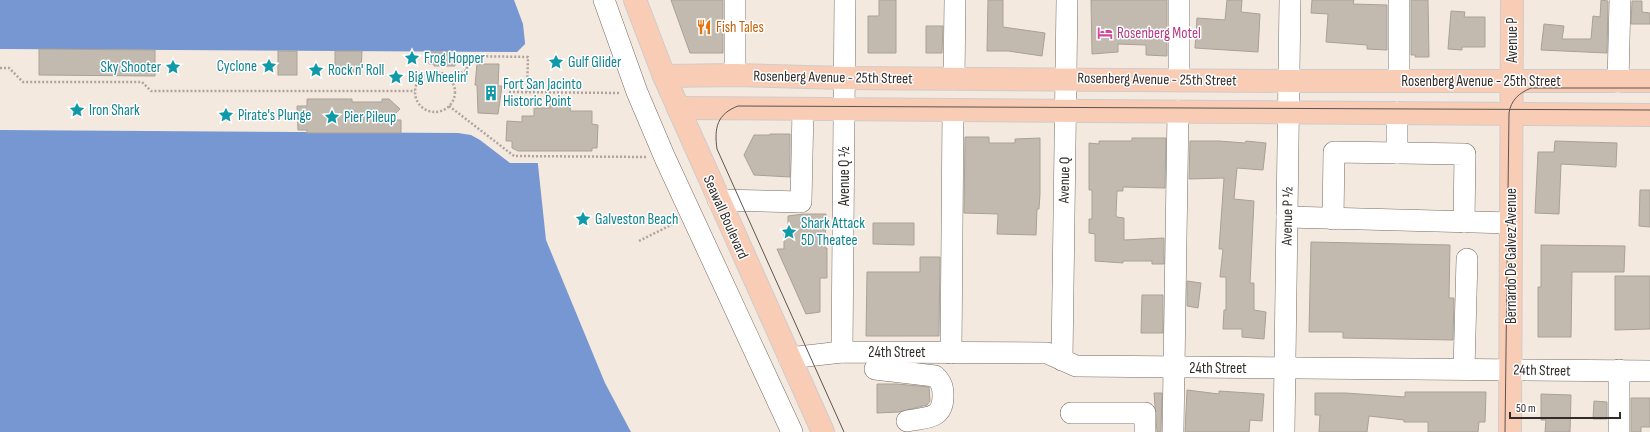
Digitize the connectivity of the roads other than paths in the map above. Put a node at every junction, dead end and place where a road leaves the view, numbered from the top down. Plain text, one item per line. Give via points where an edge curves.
1 (604, 0) edge
2 (635, 0) edge
3 (735, 0) edge
4 (845, 0) edge
5 (955, 0) edge
6 (1067, 0) edge
7 (1179, 0) edge
8 (1290, 0) edge
9 (1400, 0) edge
10 (1512, 0) edge
11 (1620, 0) edge
12 (735, 75) junction
13 (664, 76) junction
14 (844, 78) junction
15 (954, 78) junction
16 (1067, 78) junction
17 (1179, 80) junction
18 (1399, 80) junction
19 (1512, 80) junction
20 (1290, 81) junction
21 (1650, 81) edge
22 (1618, 82) junction
23 (678, 108) junction
24 (803, 109) junction
25 (845, 109) junction
26 (953, 110) junction
27 (1065, 111) junction
28 (1178, 111) junction
29 (1289, 112) junction
30 (1397, 112) junction
31 (1511, 113) junction
32 (1650, 115) edge
33 (1397, 153) junction
34 (718, 200) junction
35 (1287, 218) junction
36 (1333, 219) junction
37 (1464, 222) junction
38 (1511, 223) junction
39 (1466, 259) dead end
40 (842, 352) junction
41 (951, 353) junction
42 (789, 358) junction
43 (1062, 360) junction
44 (1174, 367) junction
45 (1284, 368) junction
46 (875, 369) dead end
47 (1464, 369) junction
48 (1510, 369) junction
49 (1619, 370) junction
50 (1650, 371) edge
51 (1072, 413) dead end
52 (907, 422) dead end
53 (792, 432) edge
54 (823, 432) edge
55 (1145, 432) edge
56 (1173, 432) edge
57 (1284, 432) edge
58 (1510, 432) edge
59 (1619, 432) edge

1 - 53 street via 664,158
2 - 13 main road, Seawall Boulevard
3 - 12 street
4 - 14 street, Avenue Q ½
5 - 15 street
6 - 16 street, Avenue Q
7 - 17 street
8 - 20 street, Avenue P ½
9 - 18 street
10 - 19 main road, Avenue P
11 - 22 street
12 - 13 main road, Rosenberg Avenue - 25th Street
12 - 14 main road, Rosenberg Avenue - 25th Street
13 - 23 main road, Seawall Boulevard
14 - 15 main road, Rosenberg Avenue - 25th Street
14 - 25 street, Avenue Q ½
15 - 16 main road, Rosenberg Avenue - 25th Street
16 - 17 main road, Rosenberg Avenue - 25th Street
16 - 27 street, Avenue Q
17 - 20 main road, Rosenberg Avenue - 25th Street
18 - 19 main road, Rosenberg Avenue - 25th Street
18 - 20 main road, Rosenberg Avenue - 25th Street
19 - 22 main road, Rosenberg Avenue - 25th Street
19 - 31 main road, Bernardo De Galvez Avenue
20 - 29 street, Avenue P ½
21 - 22 main road, Rosenberg Avenue - 25th Street
23 - 24 main road, Rosenberg Avenue - 25th Street
23 - 34 main road, Seawall Boulevard
24 - 25 main road, Rosenberg Avenue - 25th Street
24 - 34 street via 801,202
25 - 26 main road, Rosenberg Avenue - 25th Street
25 - 40 street, Avenue Q ½
26 - 27 main road, Rosenberg Avenue - 25th Street
26 - 41 street
27 - 28 main road, Rosenberg Avenue - 25th Street
27 - 43 street, Avenue Q
28 - 29 main road, Rosenberg Avenue - 25th Street
28 - 44 street
29 - 30 main road, Rosenberg Avenue - 25th Street
29 - 35 street, Avenue P ½
30 - 31 main road, Rosenberg Avenue - 25th Street
30 - 33 street
31 - 32 main road, Rosenberg Avenue - 25th Street
31 - 38 main road, Bernardo De Galvez Avenue
33 - 36 street via 1334,152
33 - 37 street via 1465,154
34 - 42 main road, Seawall Boulevard
35 - 36 street
35 - 45 street, Avenue P ½
36 - 37 street
37 - 38 street
38 - 48 main road, Bernardo De Galvez Avenue
39 - 47 street
40 - 41 street, 24th Street
40 - 42 street, 24th Street
41 - 43 street, 24th Street via 1047,353
42 - 54 main road, Seawall Boulevard
43 - 44 street, 24th Street via 1076,366
44 - 45 street, 24th Street
44 - 56 street
45 - 47 street, 24th Street
45 - 57 street, Avenue P ½
46 - 52 street via 935,376 940,381 943,386 943,407 940,412
47 - 48 street, 24th Street
48 - 49 street, 24th Street
48 - 58 main road, Bernardo De Galvez Avenue
49 - 50 street, 24th Street
49 - 59 street
51 - 55 street via 1145,413

